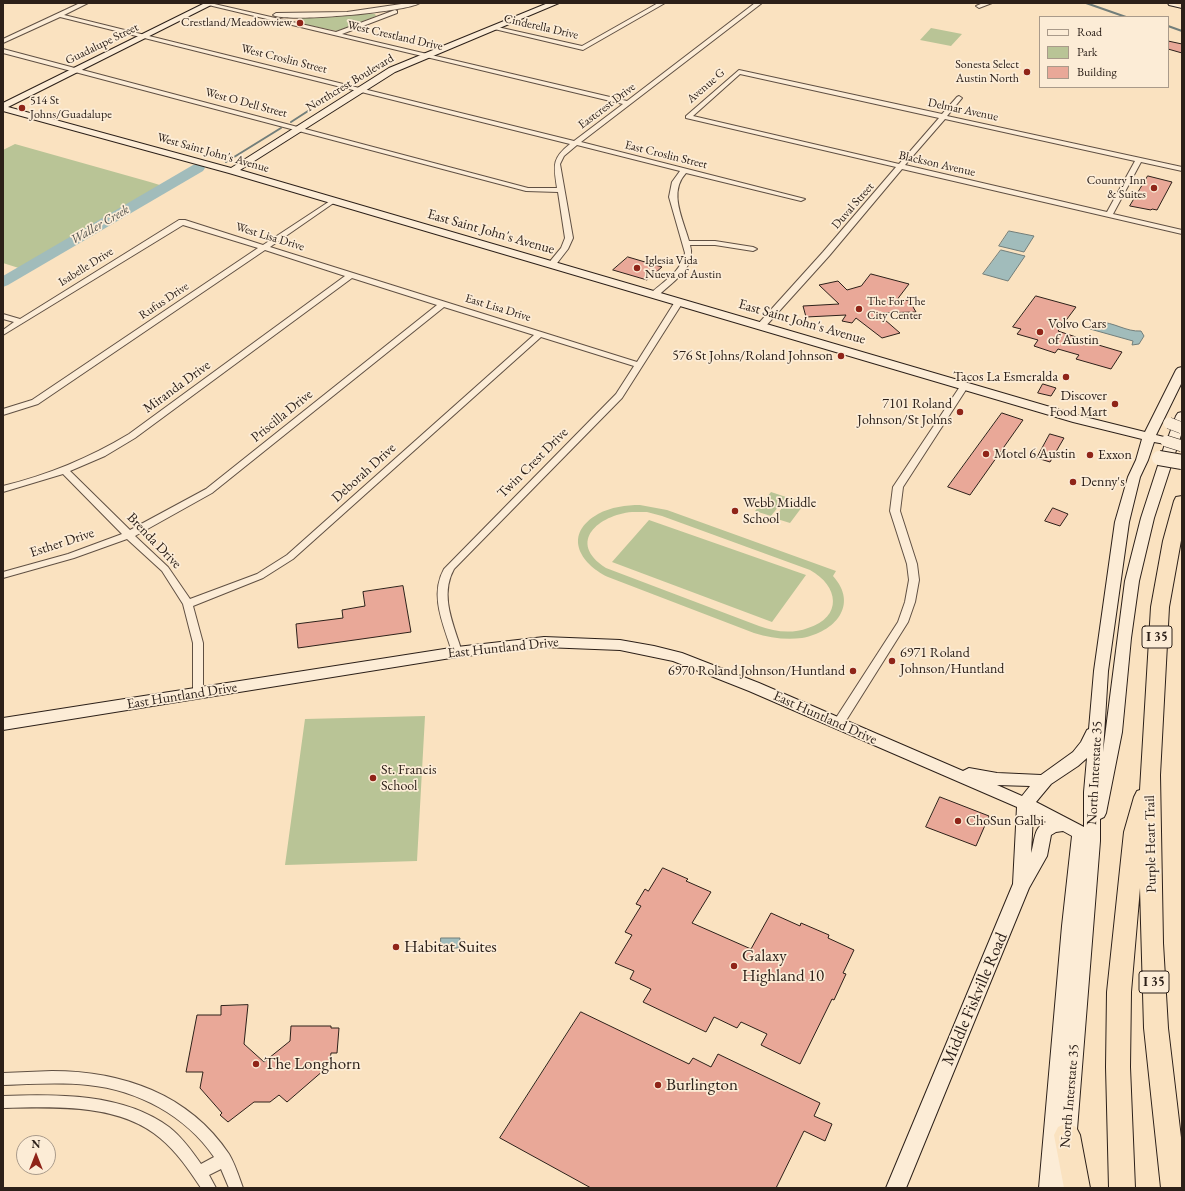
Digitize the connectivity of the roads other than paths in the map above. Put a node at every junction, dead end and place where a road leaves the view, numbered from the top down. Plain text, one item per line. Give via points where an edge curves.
1 (85, 3) edge
2 (208, 3) edge
3 (418, 3) edge
4 (555, 3) edge
5 (662, 3) edge
6 (759, 3) edge
7 (989, 3) edge
8 (1172, 3) edge
9 (1178, 3) edge
10 (975, 4) edge
11 (1182, 5) edge
12 (249, 14) junction
13 (59, 15) junction
14 (494, 28) junction
15 (337, 34) junction
16 (146, 36) junction
17 (3, 41) edge
18 (3, 51) edge
19 (429, 55) junction
20 (77, 70) junction
21 (739, 72) joint
22 (361, 90) junction
23 (959, 98) dead end
24 (629, 103) junction
25 (3, 107) edge
26 (688, 117) joint
27 (942, 117) junction
28 (299, 128) junction
29 (526, 131) joint
30 (576, 143) junction
31 (1139, 160) junction
32 (900, 167) junction
33 (1182, 169) edge
34 (684, 170) junction
35 (232, 171) junction
36 (561, 190) junction
37 (801, 199) dead end
38 (333, 201) junction
39 (1109, 214) junction
40 (182, 222) joint
41 (415, 225) joint
42 (1182, 232) edge
43 (685, 243) junction
44 (265, 248) junction
45 (753, 249) dead end
46 (551, 265) junction
47 (351, 275) junction
48 (654, 295) junction
49 (679, 302) junction
50 (443, 304) junction
51 (3, 316) edge
52 (21, 322) junction
53 (761, 326) junction
54 (3, 333) edge
55 (540, 334) junction
56 (638, 365) junction
57 (1182, 370) edge
58 (965, 385) junction
59 (3, 412) edge
60 (1160, 412) junction
61 (1182, 416) edge
62 (1182, 428) edge
63 (1149, 437) junction
64 (1173, 443) edge
65 (1142, 460) junction
66 (1182, 462) edge
67 (65, 471) junction
68 (3, 490) edge
69 (1182, 501) edge
70 (129, 535) junction
71 (3, 576) edge
72 (188, 604) junction
73 (457, 652) junction
74 (198, 693) junction
75 (1097, 718) junction
76 (3, 724) edge
77 (838, 724) junction
78 (945, 770) junction
79 (1150, 775) junction
80 (1044, 781) junction
81 (1025, 804) junction
82 (1065, 824) junction
83 (1092, 841) junction
84 (1022, 884) junction
85 (3, 1079) edge
86 (3, 1102) edge
87 (1066, 1135) junction
88 (224, 1159) junction
89 (199, 1173) junction
90 (209, 1188) edge
91 (236, 1188) edge
92 (896, 1188) edge
93 (1049, 1188) edge
94 (1062, 1188) edge
95 (1077, 1188) edge
96 (1122, 1188) edge
97 (1174, 1188) edge

1 - 13 street
2 - 12 street, West Crestland Drive
2 - 16 street, Guadalupe Street
3 - 12 street via 335,15
3 - 15 street
4 - 14 street, Northcrest Boulevard
5 - 14 street, Cinderella Drive via 583,48
6 - 24 street, Eastcrest Drive
7 - 10 street
8 - 11 street
9 - 11 highway
12 - 15 street, West Crestland Drive
13 - 16 street, West Croslin Street
13 - 17 street
14 - 19 street, Northcrest Boulevard
15 - 19 street, West Crestland Drive
16 - 20 street, Guadalupe Street
16 - 22 street, West Croslin Street
18 - 20 street, West O Dell Street
19 - 22 street, Northcrest Boulevard via 392,70
19 - 24 street, West Crestland Drive
20 - 25 street, Guadalupe Street
20 - 28 street, West O Dell Street
21 - 26 street, Avenue G
21 - 27 street, Delmar Avenue
22 - 28 street, Northcrest Boulevard
22 - 29 street, West Croslin Street
23 - 27 street, Duval Street
24 - 30 street, Eastcrest Drive
25 - 35 street, West Saint John's Avenue
26 - 32 street, Blackson Avenue
27 - 31 street, Delmar Avenue
27 - 32 street, Duval Street
28 - 35 street, Northcrest Boulevard
28 - 36 street, West O Dell Street via 528,190
29 - 30 street, East Croslin Street
30 - 34 street, East Croslin Street
30 - 36 street, Eastcrest Drive via 557,161
31 - 33 street, Delmar Avenue
31 - 39 street
32 - 39 street, Blackson Avenue
32 - 53 street, Duval Street
34 - 37 street, East Croslin Street
34 - 43 street via 676,180 673,197
35 - 38 street, West Saint John's Avenue
36 - 46 street, Eastcrest Drive via 569,238
38 - 41 street, West Saint John's Avenue
38 - 44 street, Rufus Drive
39 - 42 street, Blackson Avenue
40 - 44 street, West Lisa Drive
40 - 52 street, Isabelle Drive
41 - 46 street, East Saint John's Avenue
43 - 45 street via 715,243
43 - 48 street via 689,253 686,263
44 - 47 street, West Lisa Drive
44 - 59 street, Rufus Drive via 35,402
46 - 48 street, East Saint John's Avenue
47 - 50 street, East Lisa Drive
47 - 67 street, Miranda Drive via 132,436 113,449
48 - 49 street, East Saint John's Avenue
49 - 53 street, East Saint John's Avenue
49 - 56 street, Twin Crest Drive
50 - 55 street, East Lisa Drive
50 - 70 street, Priscilla Drive via 209,491
51 - 52 street
52 - 54 street, Isabelle Drive
53 - 58 street, East Saint John's Avenue
55 - 56 street, East Lisa Drive
55 - 72 street, Deborah Drive via 290,557 260,576
56 - 73 street, Twin Crest Drive via 619,396 450,567 444,577 443,603
57 - 60 street, North Interstate 35
58 - 63 street, East Saint John's Avenue via 1077,419
58 - 77 street via 898,487 895,511 912,564 914,580 910,602 903,622
60 - 62 street, bridge via 1168,423
60 - 63 street, North Interstate 35
61 - 64 street
63 - 64 street, East Saint John's Avenue
63 - 65 street, North Interstate 35
64 - 83 street via 1159,477 1132,580 1123,635 1114,733
65 - 66 street, bridge via 1159,458
65 - 75 street, North Interstate 35 via 1134,477 1122,522
67 - 68 street, Miranda Drive
67 - 70 street, Brenda Drive
69 - 79 highway, Purple Heart Trail / I 35 via 1160,607
70 - 71 street, Esther Drive via 71,556
70 - 72 street, Brenda Drive via 165,569
72 - 74 street, Brenda Drive via 198,643
73 - 74 street, East Huntland Drive
73 - 77 street, East Huntland Drive via 544,642 620,645 654,651 754,687
74 - 76 street, East Huntland Drive
75 - 80 street via 1089,745 1074,762
75 - 83 street, North Interstate 35
77 - 78 street, East Huntland Drive
78 - 80 street via 997,779
78 - 81 street, East Huntland Drive
79 - 96 highway via 1135,832 1122,950 1118,1067
79 - 97 highway, Purple Heart Trail / I 35 via 1156,1028
80 - 81 street
81 - 82 street, East Huntland Drive
81 - 84 street, Middle Fiskville Road
82 - 84 street via 1048,827 1042,836 1040,854
82 - 93 street, East Huntland Drive via 1076,829 1081,838 1070,934
83 - 87 street, North Interstate 35
84 - 92 street, Middle Fiskville Road
85 - 88 street via 100,1080 130,1088 185,1114 206,1135
86 - 89 street via 71,1101 114,1108 150,1123 165,1133 189,1158
87 - 94 street, North Interstate 35
87 - 95 highway
88 - 89 street
88 - 91 street
89 - 90 street

